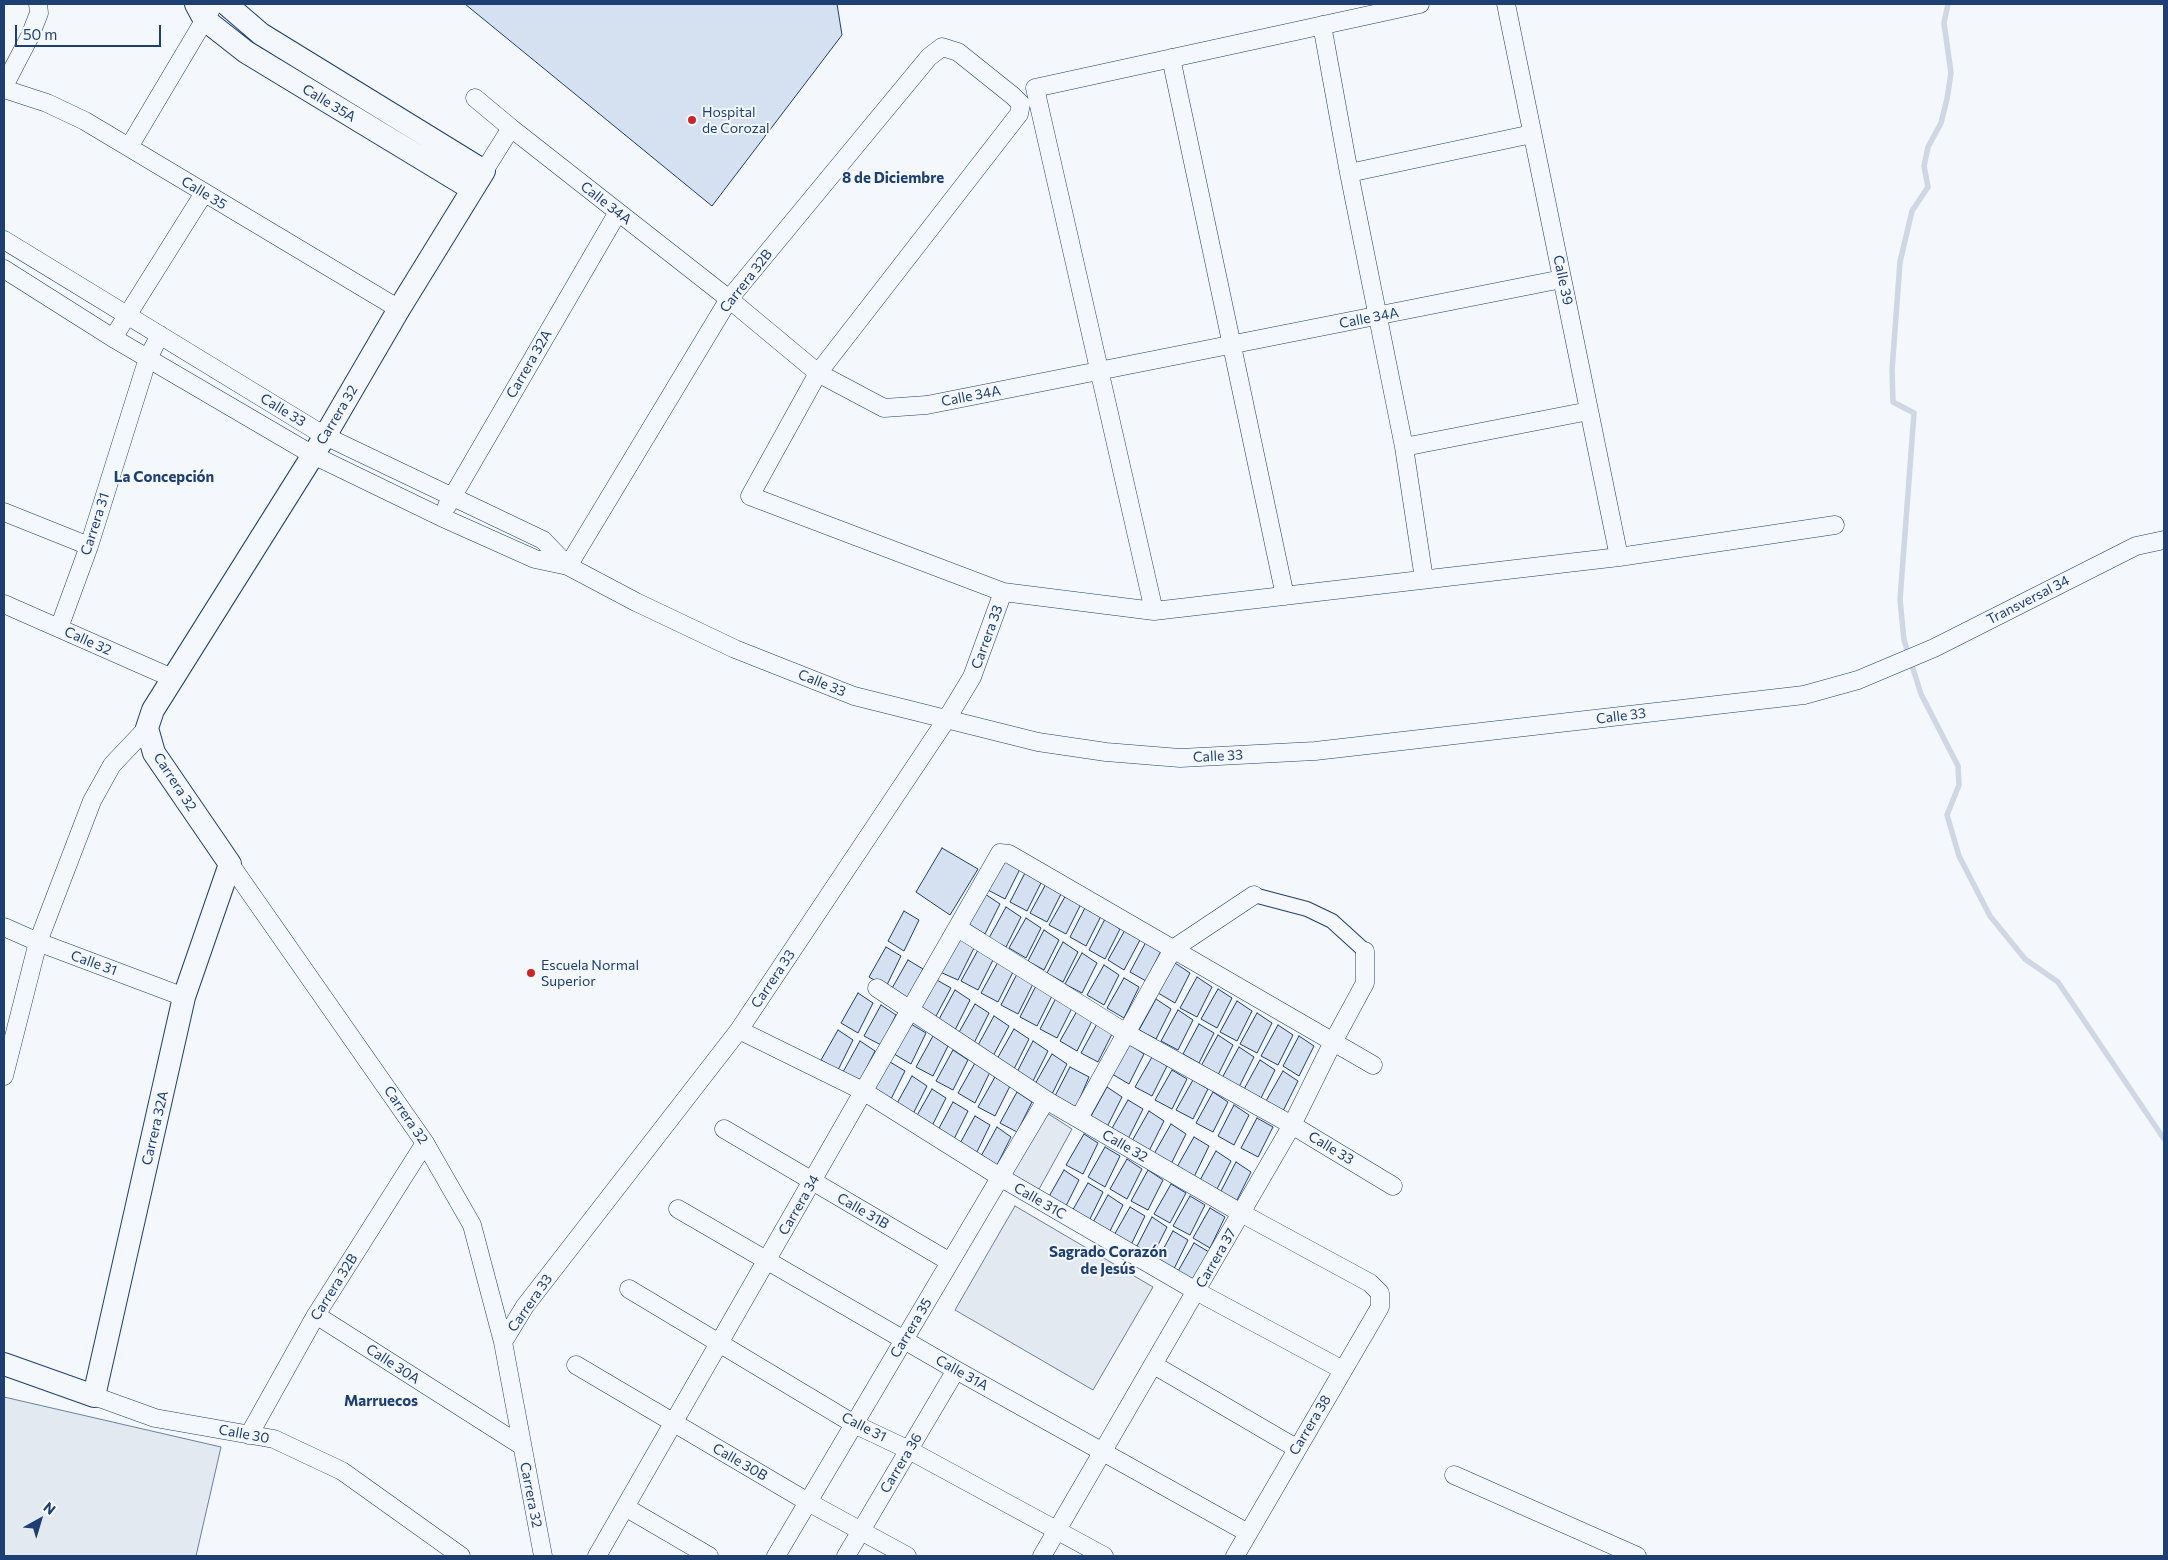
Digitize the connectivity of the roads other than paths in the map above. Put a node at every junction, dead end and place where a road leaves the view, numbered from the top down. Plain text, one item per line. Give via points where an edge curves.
1 (38, 4) edge
2 (226, 4) edge
3 (1420, 4) edge
4 (1506, 4) edge
5 (204, 9) edge
6 (1322, 25) junction
7 (1171, 58) junction
8 (4, 87) edge
9 (475, 98) dead end
10 (511, 128) junction
11 (1532, 134) junction
12 (129, 147) junction
13 (1349, 173) junction
14 (478, 180) junction
15 (204, 193) junction
16 (618, 212) junction
17 (4, 240) edge
18 (4, 269) edge
19 (1562, 279) junction
20 (729, 299) junction
21 (399, 309) junction
22 (127, 316) junction
23 (1378, 316) junction
24 (160, 335) junction
25 (113, 338) junction
26 (1232, 345) junction
27 (148, 358) junction
28 (1099, 371) junction
29 (818, 373) junction
30 (1589, 411) junction
31 (325, 436) junction
32 (1404, 447) junction
33 (313, 455) junction
34 (453, 496) junction
35 (4, 512) edge
36 (441, 517) junction
37 (1836, 525) dead end
38 (2164, 540) edge
39 (89, 546) junction
40 (1619, 556) junction
41 (568, 566) junction
42 (1424, 579) junction
43 (1003, 592) junction
44 (1285, 596) junction
45 (4, 604) edge
46 (1154, 611) junction
47 (59, 628) junction
48 (1894, 665) joint
49 (172, 678) junction
50 (946, 720) junction
51 (147, 728) junction
52 (230, 864) junction
53 (1254, 895) joint
54 (4, 927) edge
55 (958, 928) junction
56 (38, 942) junction
57 (1173, 949) junction
58 (1365, 951) joint
59 (877, 988) dead end
60 (184, 997) junction
61 (910, 1012) junction
62 (739, 1030) junction
63 (1126, 1033) junction
64 (1333, 1042) junction
65 (1373, 1065) dead end
66 (4, 1076) edge
67 (863, 1090) junction
68 (1046, 1100) junction
69 (1079, 1118) junction
70 (1292, 1125) junction
71 (724, 1129) dead end
72 (425, 1143) junction
73 (1000, 1177) junction
74 (813, 1181) junction
75 (1393, 1186) dead end
76 (678, 1209) dead end
77 (1242, 1213) junction
78 (768, 1260) junction
79 (950, 1262) junction
80 (629, 1289) dead end
81 (1196, 1291) junction
82 (1380, 1293) joint
83 (316, 1314) junction
84 (904, 1340) junction
85 (504, 1342) junction
86 (720, 1343) junction
87 (4, 1364) edge
88 (576, 1365) dead end
89 (1154, 1365) junction
90 (956, 1370) junction
91 (1343, 1370) junction
92 (94, 1396) junction
93 (673, 1423) junction
94 (854, 1424) junction
95 (249, 1435) junction
96 (522, 1446) junction
97 (1296, 1448) junction
98 (909, 1450) junction
99 (1104, 1451) junction
100 (1454, 1475) dead end
101 (808, 1502) junction
102 (625, 1507) junction
103 (1057, 1531) junction
104 (860, 1532) junction
105 (1248, 1533) junction
106 (461, 1556) edge
107 (543, 1556) edge
108 (596, 1556) edge
109 (710, 1556) edge
110 (776, 1556) edge
111 (846, 1556) edge
112 (907, 1556) edge
113 (1042, 1556) edge
114 (1104, 1556) edge
115 (1235, 1556) edge
116 (1637, 1556) edge

1 - 8 street via 39,13 30,36
2 - 14 street, Calle 35A via 261,34
3 - 6 street
4 - 11 street, Calle 39
5 - 12 street
5 - 14 street, Calle 35A via 246,52
6 - 7 street
6 - 13 street
7 - 26 street
7 - 28 street via 1035,88
8 - 12 street, Calle 35 via 85,121
9 - 10 street, Calle 34A
10 - 14 street, Carrera 32
10 - 16 street, Calle 34A
11 - 13 street
11 - 19 street, Calle 39
12 - 15 street, Calle 35
13 - 23 street
14 - 21 street, Carrera 32
15 - 21 street, Calle 35
15 - 22 street
16 - 20 street, Calle 34A
16 - 34 street, Carrera 32A
17 - 22 street, Calle 33
18 - 25 street, Calle 33
19 - 23 street, Calle 34A
19 - 30 street, Calle 39
20 - 29 street, Calle 34A
20 - 29 street, Carrera 32B via 929,56 942,47 958,52 1013,96 1021,104 1019,114
20 - 41 street, Carrera 32B
21 - 31 street, Carrera 32
22 - 24 street, Calle 33
22 - 25 street
23 - 26 street, Calle 34A
23 - 32 street
24 - 27 street, Carrera 31
24 - 31 street, Calle 33
25 - 27 street, Calle 33
26 - 28 street, Calle 34A
26 - 44 street
27 - 33 street, Calle 33
27 - 39 street, Carrera 31
28 - 29 street, Calle 34A via 927,405 884,408
28 - 46 street
29 - 43 street via 750,496
30 - 32 street
30 - 40 street, Calle 39
31 - 33 street, Carrera 32
31 - 34 street, Calle 33
32 - 42 street
33 - 36 street, Calle 33
33 - 49 street, Carrera 32
34 - 36 street, Carrera 32A
34 - 41 street, Calle 33 via 543,540
35 - 39 street
36 - 41 street, Calle 33 via 535,558
37 - 40 street
38 - 48 street, Transversal 34 via 2136,546
39 - 47 street, Carrera 31
40 - 42 street
41 - 50 street, Calle 33 via 735,649 854,696
42 - 44 street
43 - 46 street
43 - 50 street, Carrera 33 via 972,677
44 - 46 street
45 - 47 street, Calle 32
47 - 49 street, Calle 32
48 - 50 street, Calle 33 via 1858,680 1804,695 1315,751 1180,758 1106,752 1038,742
49 - 51 street, Carrera 32 via 153,710
50 - 62 street, Carrera 33
51 - 52 street, Carrera 32 via 154,753
51 - 56 street, Carrera 32 via 112,765 92,801
52 - 60 street, Carrera 32A
52 - 72 street, Carrera 32
53 - 57 street
53 - 58 street via 1307,909 1332,921
54 - 56 street, Calle 31
55 - 57 street, Carrera 34 via 1000,853 1009,854
55 - 61 street, Carrera 34
55 - 63 street, Calle 33
56 - 60 street, Calle 31
56 - 66 street, Carrera 32
57 - 63 street
57 - 64 street
58 - 64 street, Carrera 37 via 1365,983
59 - 61 street, Calle 32
60 - 92 street, Carrera 32A
61 - 67 street, Carrera 34
61 - 68 street, Calle 32
62 - 67 street, Calle 31C
62 - 85 street, Carrera 33 via 525,1306
63 - 69 street
63 - 70 street, Calle 33
64 - 65 street
64 - 70 street, Carrera 37
67 - 73 street, Calle 31C
67 - 74 street, Carrera 34
68 - 69 street, Calle 32
68 - 73 street, Carrera 35
69 - 77 street, Calle 32
70 - 75 street, Calle 33
70 - 77 street, Carrera 37
71 - 74 street, Calle 31B
72 - 83 street, Carrera 32B
72 - 85 street, Carrera 32 via 472,1225
73 - 79 street, Carrera 35
73 - 81 street, Calle 31C
74 - 78 street, Carrera 34
74 - 79 street, Calle 31B
76 - 78 street, Calle 31A
77 - 81 street, Carrera 37
77 - 82 street, Calle 32 via 1370,1284
78 - 84 street, Calle 31A
78 - 86 street, Carrera 34
79 - 84 street, Carrera 35
80 - 86 street, Calle 31
81 - 89 street, Carrera 37
81 - 91 street, Calle 31C
82 - 91 street, Carrera 38 via 1380,1307
83 - 95 street, Carrera 32B
83 - 96 street, Calle 30A
84 - 90 street, Calle 31A
84 - 94 street, Carrera 35
85 - 96 street, Carrera 32
86 - 93 street, Carrera 34
86 - 94 street, Calle 31
87 - 92 street, Calle 30
88 - 93 street, Calle 30B
89 - 97 street
89 - 99 street, Carrera 37
90 - 98 street, Carrera 36
90 - 99 street, Calle 31A
91 - 97 street, Carrera 38
92 - 95 street, Calle 30 via 155,1418
93 - 101 street, Calle 30B
93 - 102 street, Carrera 34
94 - 98 street, Calle 31
94 - 101 street, Carrera 35
95 - 106 street, Calle 30 via 274,1439 342,1471
96 - 107 street, Carrera 32
97 - 105 street, Carrera 38
98 - 103 street, Calle 31
98 - 104 street, Carrera 36
99 - 103 street, Carrera 37
99 - 105 street, Calle 31A
100 - 116 street
101 - 104 street, Calle 30B
101 - 110 street, Carrera 35
102 - 108 street, Carrera 34
102 - 109 street
103 - 113 street, Carrera 37
103 - 114 street, Calle 31
104 - 111 street, Carrera 36
104 - 112 street, Calle 30B
105 - 115 street, Carrera 38

